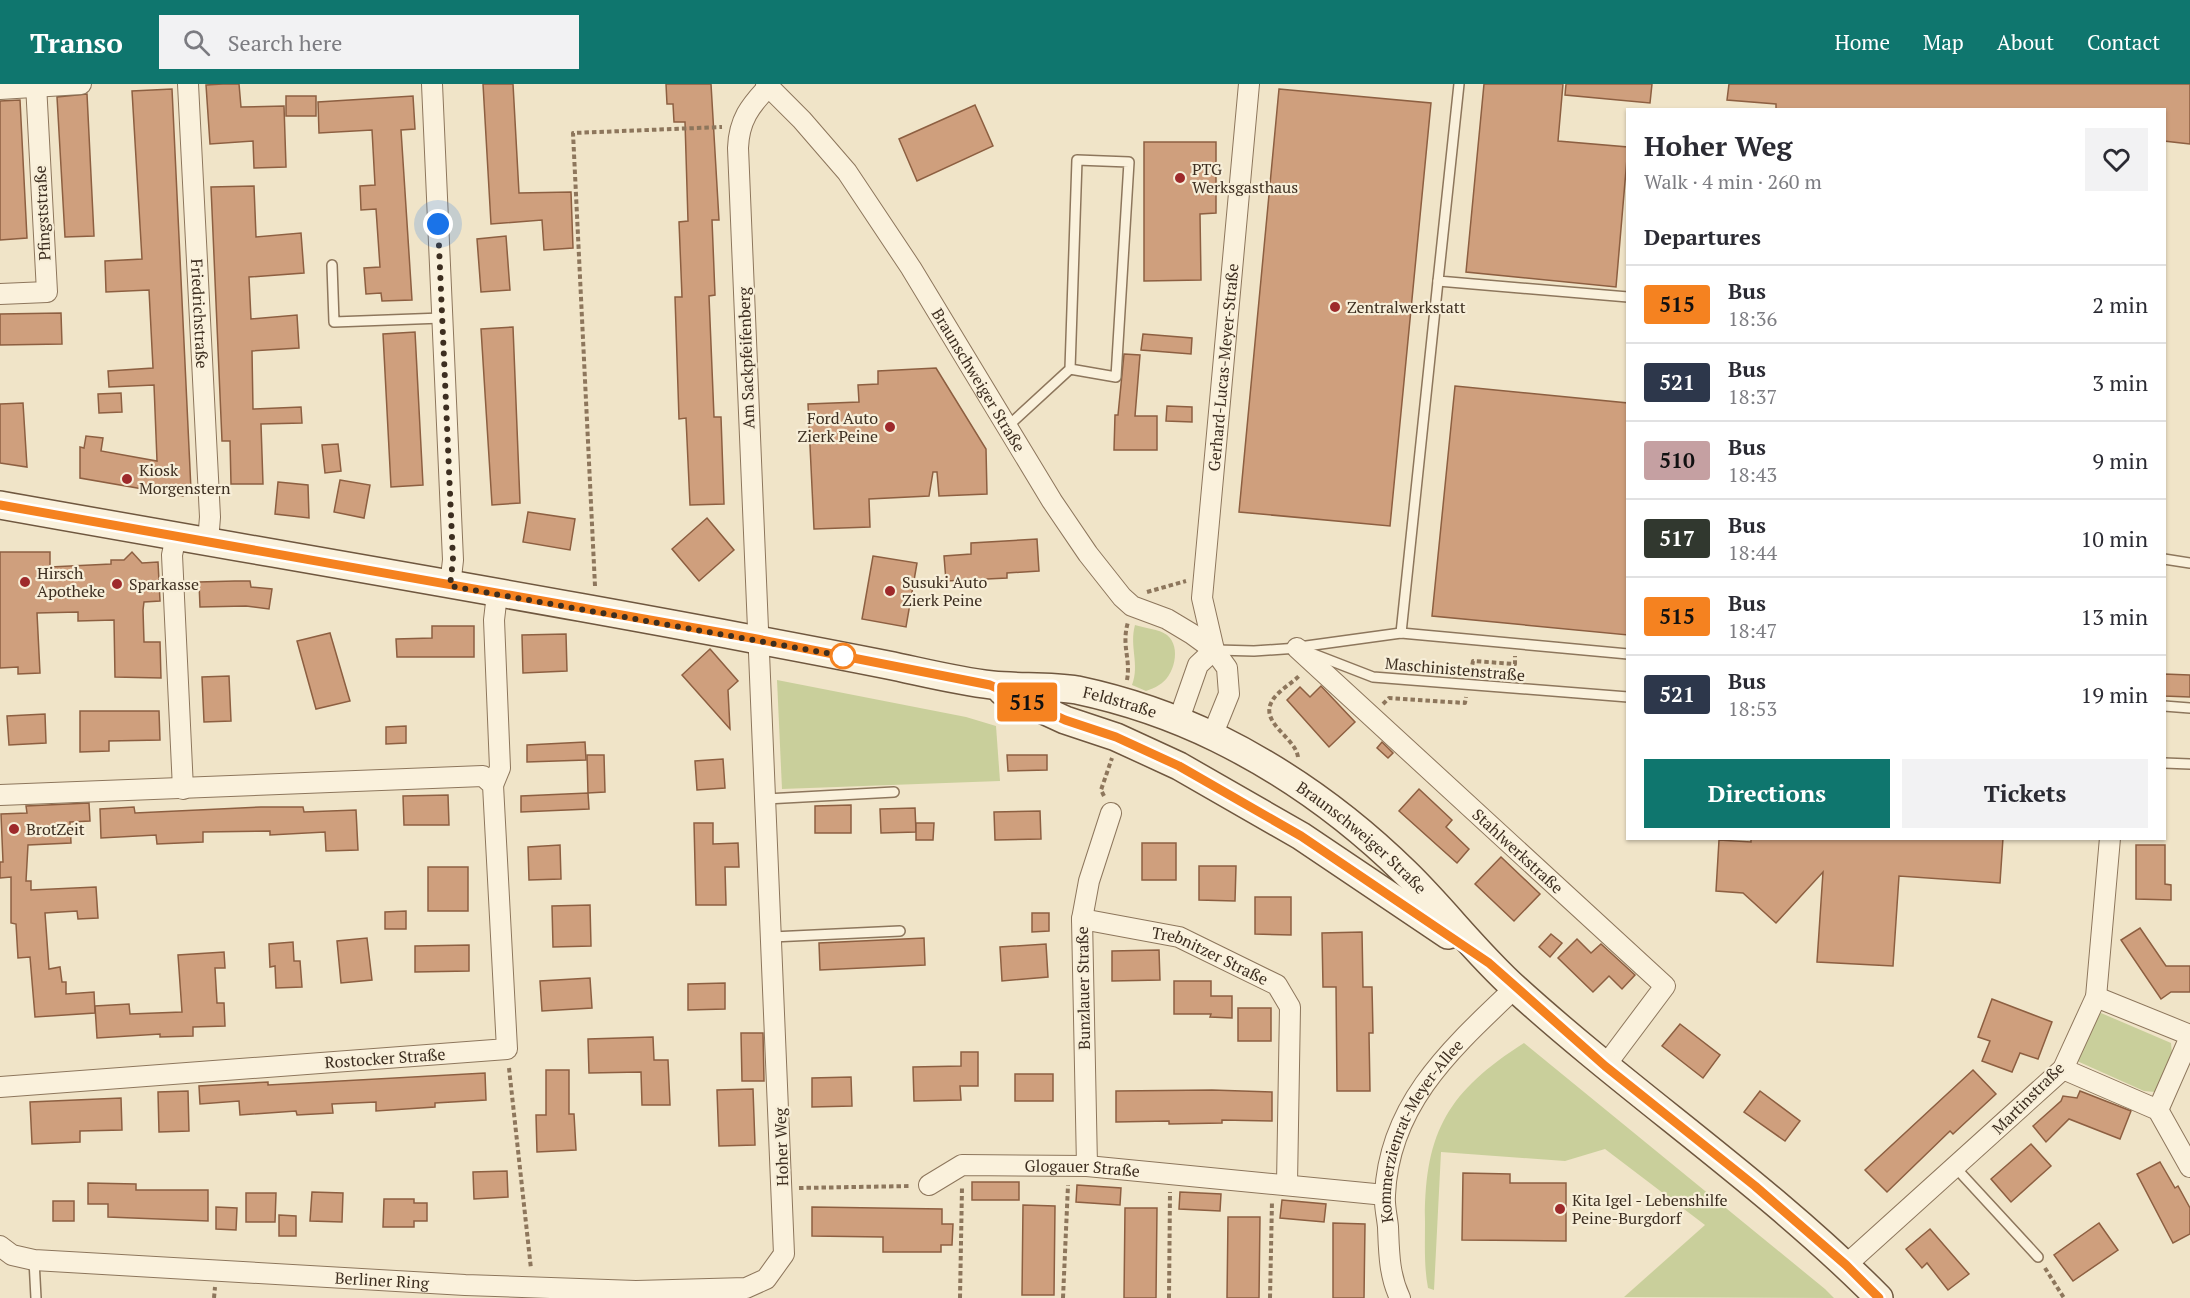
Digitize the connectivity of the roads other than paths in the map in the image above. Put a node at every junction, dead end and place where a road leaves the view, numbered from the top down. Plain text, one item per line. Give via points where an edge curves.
1 (81, 84) edge
2 (188, 84) edge
3 (432, 84) edge
4 (1248, 84) edge
5 (1459, 84) edge
6 (36, 85) edge
7 (767, 85) edge
8 (0, 89) edge
9 (332, 265) dead end
10 (1438, 281) junction
11 (0, 294) edge
12 (1626, 297) edge
13 (442, 318) junction
14 (1070, 369) junction
15 (1007, 427) junction
16 (0, 505) edge
17 (176, 536) junction
18 (208, 542) junction
19 (2166, 559) edge
20 (2190, 563) edge
21 (450, 586) junction
22 (497, 594) junction
23 (1401, 633) junction
24 (757, 639) junction
25 (1297, 648) junction
26 (1214, 650) junction
27 (1626, 654) edge
28 (990, 685) junction
29 (1626, 697) edge
30 (2166, 706) edge
31 (2190, 708) edge
32 (1178, 722) junction
33 (1212, 736) junction
34 (2166, 763) edge
35 (2190, 764) edge
36 (1179, 766) junction
37 (493, 785) junction
38 (183, 789) junction
39 (894, 792) dead end
40 (0, 795) edge
41 (766, 799) junction
42 (1111, 813) road end
43 (2110, 840) edge
44 (1082, 919) junction
45 (900, 931) dead end
46 (772, 937) junction
47 (1489, 963) junction
48 (1515, 988) junction
49 (2096, 997) junction
50 (2190, 1036) edge
51 (1605, 1066) junction
52 (2063, 1069) junction
53 (0, 1087) edge
54 (2158, 1110) junction
55 (1078, 1166) junction
56 (1955, 1167) junction
57 (2190, 1167) edge
58 (1279, 1183) junction
59 (928, 1185) road end
60 (1385, 1195) junction
61 (0, 1246) edge
62 (2038, 1257) road end
63 (34, 1260) junction
64 (1846, 1265) junction
65 (766, 1279) joint
66 (465, 1291) edge
67 (36, 1298) edge
68 (1400, 1298) edge
69 (1880, 1298) edge

1 - 6 street
2 - 18 street, Friedrichstraße via 210,517
3 - 13 street
4 - 26 street, Gerhard-Lucas-Meyer-Straße via 1202,598
5 - 10 lane
6 - 8 street
6 - 11 street, Pfingststraße via 46,292
7 - 15 street, Braunschweiger Straße via 847,172 911,268
7 - 24 street, Am Sackpfeifenberg via 740,126 738,148
9 - 13 lane via 334,322
10 - 12 lane
10 - 23 lane
13 - 21 street via 453,560
14 - 14 lane via 1077,160 1129,162 1116,377
14 - 15 lane
15 - 26 street, Braunschweiger Straße via 1088,554 1132,606 1167,620
16 - 17 street, Feldstraße
17 - 18 street, Feldstraße
17 - 38 street via 172,555
18 - 21 street, Feldstraße
19 - 20 lane
21 - 22 street, Feldstraße
22 - 24 street, Feldstraße
22 - 37 street via 494,620 500,768
23 - 25 lane
23 - 27 lane
24 - 28 street, Feldstraße
24 - 41 street, Hoher Weg
25 - 26 lane, Maschinistenstraße
25 - 29 lane, Maschinistenstraße via 1373,676
25 - 51 street, Stahlwerkstraße via 1665,986
26 - 32 street via 1198,666
26 - 33 street via 1227,668 1229,694
28 - 32 street, Feldstraße via 1072,689
28 - 36 street, Feldstraße
30 - 31 lane
32 - 33 street, Feldstraße
32 - 36 street
33 - 36 street
33 - 47 street, Braunschweiger Straße via 1315,794 1409,876
34 - 35 lane
36 - 47 street, Braunschweiger Straße via 1301,836
37 - 38 street via 483,776
37 - 53 street, Rostocker Straße via 507,1049
38 - 40 street
39 - 41 lane
41 - 46 street, Hoher Weg
42 - 44 street, Bunzlauer Straße via 1089,881
43 - 49 street, Martinstraße
44 - 55 street, Bunzlauer Straße
44 - 58 street, Trebnitzer Straße via 1179,937 1277,985 1290,1007
45 - 46 lane
46 - 65 street, Hoher Weg via 784,1254
47 - 48 street, Braunschweiger Straße
48 - 51 street, Braunschweiger Straße
48 - 60 street, Kommerzienrat-Meyer-Allee via 1444,1059 1413,1099 1396,1138
49 - 50 street
49 - 52 street, Martinstraße
50 - 54 street
51 - 64 street, Braunschweiger Straße
52 - 54 street
52 - 56 street, Martinstraße
54 - 57 street
55 - 58 street, Glogauer Straße
55 - 59 street, Glogauer Straße via 962,1165
56 - 62 lane
56 - 64 street, Martinstraße
58 - 60 street, Glogauer Straße
60 - 68 street, Kommerzienrat-Meyer-Allee via 1390,1270
61 - 63 street, Berliner Ring via 12,1255
63 - 66 street, Berliner Ring
63 - 67 lane
64 - 69 street, Braunschweiger Straße
65 - 66 street, Berliner Ring via 746,1288 636,1291 532,1287

